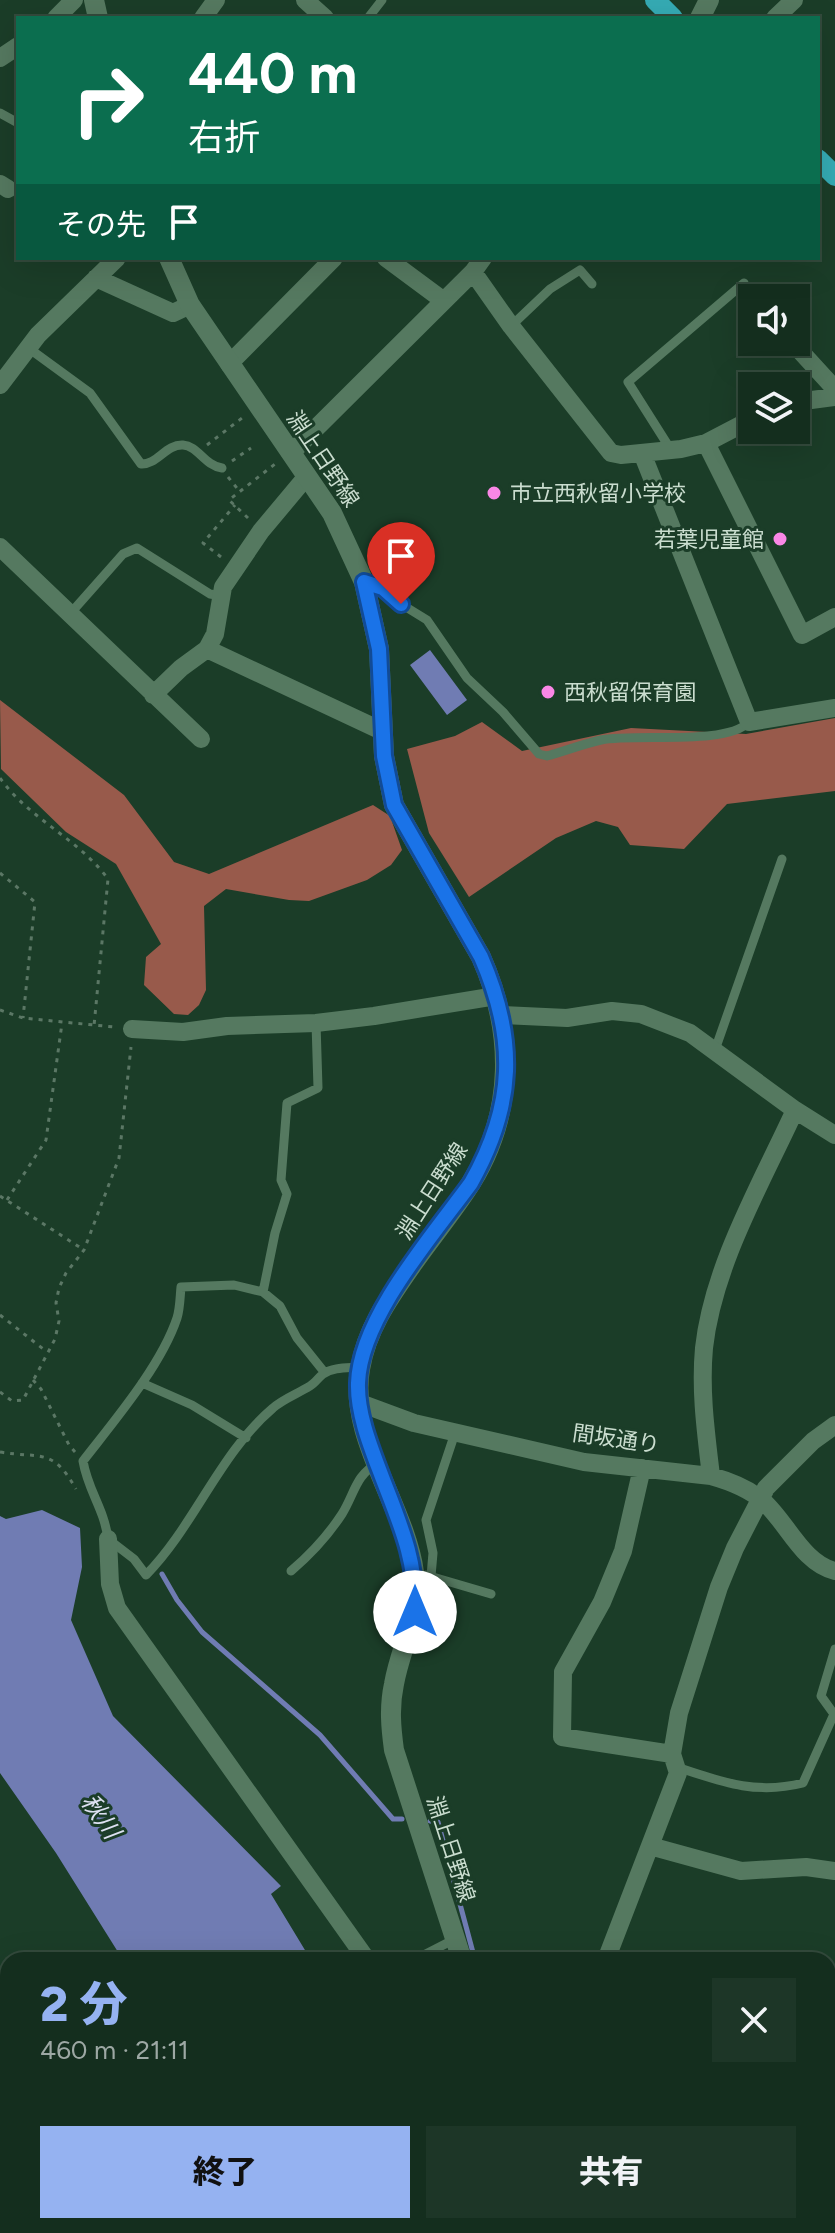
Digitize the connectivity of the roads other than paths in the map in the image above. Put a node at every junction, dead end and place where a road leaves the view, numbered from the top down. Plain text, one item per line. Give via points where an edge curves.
1 (305, 0) edge
2 (382, 0) edge
3 (655, 0) edge
4 (794, 0) edge
5 (323, 16) edge
6 (370, 16) edge
7 (671, 16) edge
8 (777, 16) edge
9 (820, 161) edge
10 (835, 176) edge
11 (115, 260) edge
12 (170, 260) edge
13 (332, 260) edge
14 (389, 260) edge
15 (478, 265) edge
16 (96, 278) junction
17 (744, 283) dead end
18 (592, 284) dead end
19 (444, 301) junction
20 (190, 305) junction
21 (511, 326) junction
22 (27, 347) junction
23 (805, 356) edge
24 (7, 358) edge
25 (229, 364) junction
26 (0, 385) edge
27 (835, 389) edge
28 (835, 397) edge
29 (810, 400) edge
30 (738, 426) edge
31 (706, 443) junction
32 (671, 450) junction
33 (642, 453) junction
34 (283, 459) junction
35 (222, 468) road end
36 (307, 476) junction
37 (0, 547) edge
38 (364, 582) junction
39 (222, 596) junction
40 (69, 615) junction
41 (835, 617) edge
42 (207, 649) junction
43 (153, 695) junction
44 (835, 708) edge
45 (749, 722) junction
46 (382, 731) junction
47 (201, 739) dead end
48 (782, 859) dead end
49 (498, 1005) junction
50 (316, 1023) junction
51 (132, 1029) road end
52 (715, 1050) junction
53 (795, 1110) junction
54 (835, 1135) edge
55 (263, 1292) junction
56 (360, 1367) junction
57 (325, 1373) junction
58 (142, 1383) junction
59 (360, 1403) junction
60 (835, 1425) edge
61 (455, 1433) junction
62 (246, 1438) junction
63 (377, 1464) junction
64 (642, 1468) junction
65 (711, 1476) junction
66 (759, 1498) junction
67 (108, 1539) junction
68 (291, 1571) dead end
69 (835, 1571) edge
70 (423, 1575) junction
71 (491, 1594) dead end
72 (835, 1649) edge
73 (674, 1761) junction
74 (650, 1846) junction
75 (835, 1871) edge
76 (455, 1939) junction
77 (361, 1952) edge
78 (430, 1952) edge
79 (459, 1952) edge
80 (609, 1952) edge

1 - 5 street
2 - 6 lane
3 - 7 main road
4 - 8 street
9 - 10 main road
11 - 16 street
12 - 20 main road, 淵上日野線
13 - 25 street
14 - 19 street
15 - 19 street
15 - 21 street
16 - 20 street via 173,313
16 - 22 street
17 - 32 lane via 628,382
18 - 21 lane via 580,270 550,289
19 - 34 street
20 - 25 main road, 淵上日野線
21 - 33 street via 611,453
22 - 24 street
22 - 35 lane via 90,393 141,464 186,445 206,463
23 - 27 street
24 - 26 street
25 - 34 main road, 淵上日野線
28 - 29 street
30 - 31 street
31 - 32 street
31 - 41 street via 802,635
32 - 33 street
33 - 45 street
34 - 36 main road, 淵上日野線
36 - 38 main road, 淵上日野線 via 341,528
36 - 39 street via 261,531
37 - 40 street
38 - 45 lane via 383,588 427,620 467,678 539,754 602,740 695,738 743,728
38 - 46 main road, 淵上日野線 via 379,649
39 - 40 lane via 210,594 137,548 123,554
39 - 42 street
40 - 43 street
42 - 43 street
42 - 46 street
43 - 47 street
44 - 45 street
46 - 49 main road, 淵上日野線 via 394,805 481,957
48 - 52 lane
49 - 50 street
49 - 52 street via 567,1018 612,1011 641,1014 690,1033
49 - 56 main road, 淵上日野線 via 506,1071 492,1141 471,1183 386,1302
50 - 51 street via 183,1032
50 - 55 lane via 318,1088 287,1103 281,1180 287,1194
52 - 53 street
53 - 54 street
53 - 65 street via 735,1241 708,1321 703,1390
55 - 57 lane via 280,1306
55 - 58 lane via 234,1285 181,1287 177,1317
56 - 57 lane
56 - 59 main road, 淵上日野線
57 - 62 lane via 275,1406
58 - 62 lane
58 - 67 lane via 83,1461
59 - 61 street, 間坂通り
59 - 63 main road, 淵上日野線
60 - 66 street
61 - 64 street, 間坂通り via 584,1462
61 - 70 lane via 426,1520 433,1553
62 - 67 lane via 146,1575
63 - 68 lane via 365,1470 316,1549
63 - 70 main road, 淵上日野線
64 - 65 street, 間坂通り
64 - 73 street via 623,1551 563,1672 562,1737
65 - 66 street, 間坂通り
66 - 69 street, 間坂通り via 811,1557
66 - 73 street via 719,1587 679,1713
67 - 77 street via 117,1608
70 - 71 lane
70 - 76 main road, 淵上日野線 via 394,1681 390,1720 394,1750
72 - 73 lane via 821,1696 834,1714 803,1783 779,1789 734,1786
73 - 74 street via 678,1773
74 - 75 street via 741,1871
74 - 80 street
76 - 78 lane
76 - 79 main road, 淵上日野線

